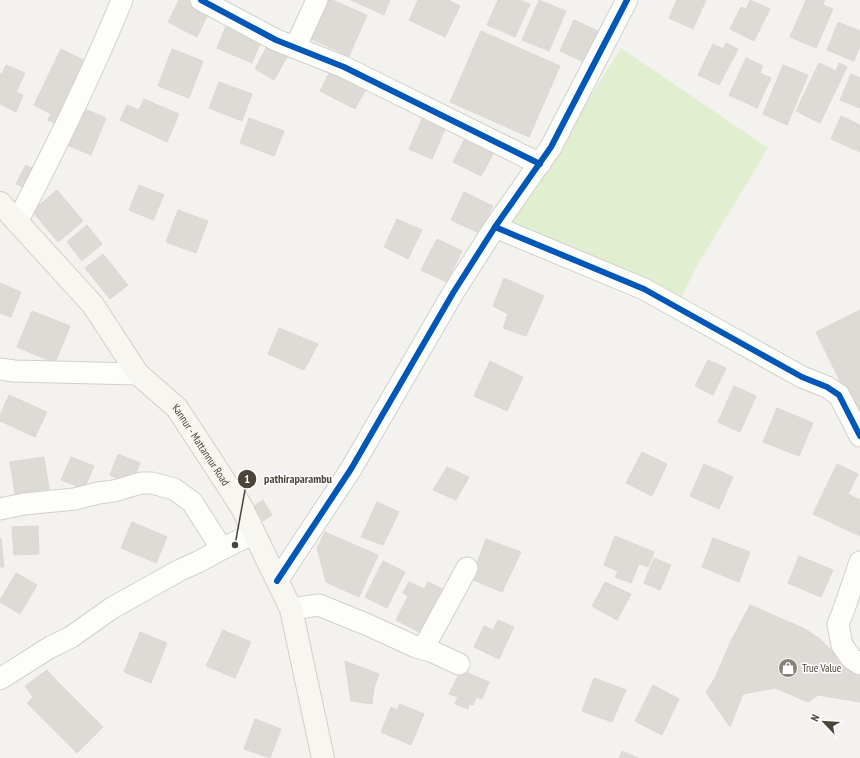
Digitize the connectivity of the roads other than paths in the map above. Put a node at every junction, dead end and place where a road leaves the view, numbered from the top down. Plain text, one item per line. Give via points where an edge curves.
1 (122, 0) edge
2 (201, 0) edge
3 (317, 0) edge
4 (627, 0) edge
5 (295, 48) junction
6 (540, 164) junction
7 (0, 203) edge
8 (17, 222) junction
9 (495, 228) junction
10 (0, 369) edge
11 (138, 374) junction
12 (860, 436) edge
13 (0, 509) edge
14 (254, 533) junction
15 (222, 549) junction
16 (860, 562) edge
17 (467, 568) dead end
18 (277, 580) junction
19 (291, 609) junction
20 (423, 649) junction
21 (459, 664) dead end
22 (860, 664) edge
23 (0, 679) edge
24 (323, 758) edge

1 - 8 street via 52,153
2 - 5 street
3 - 5 street
4 - 6 street
5 - 6 street via 344,67
6 - 9 street
7 - 8 main road, Kannur - Mattannur Road
8 - 11 main road, Kannur - Mattannur Road via 92,305
9 - 12 street via 644,289 802,377 827,387 840,395
9 - 18 street via 453,294 351,470
10 - 11 street
11 - 14 main road, Kannur - Mattannur Road via 177,408 241,506
13 - 15 street via 75,499 141,483 152,483 174,489 192,502
14 - 15 street
14 - 18 main road, Kannur - Mattannur Road
15 - 23 street via 112,608 71,637
16 - 22 street via 838,624 842,645 851,658
17 - 20 street
18 - 19 main road, Kannur - Mattannur Road
19 - 20 street via 319,605
19 - 24 main road, Kannur - Mattannur Road
20 - 21 street via 431,650

